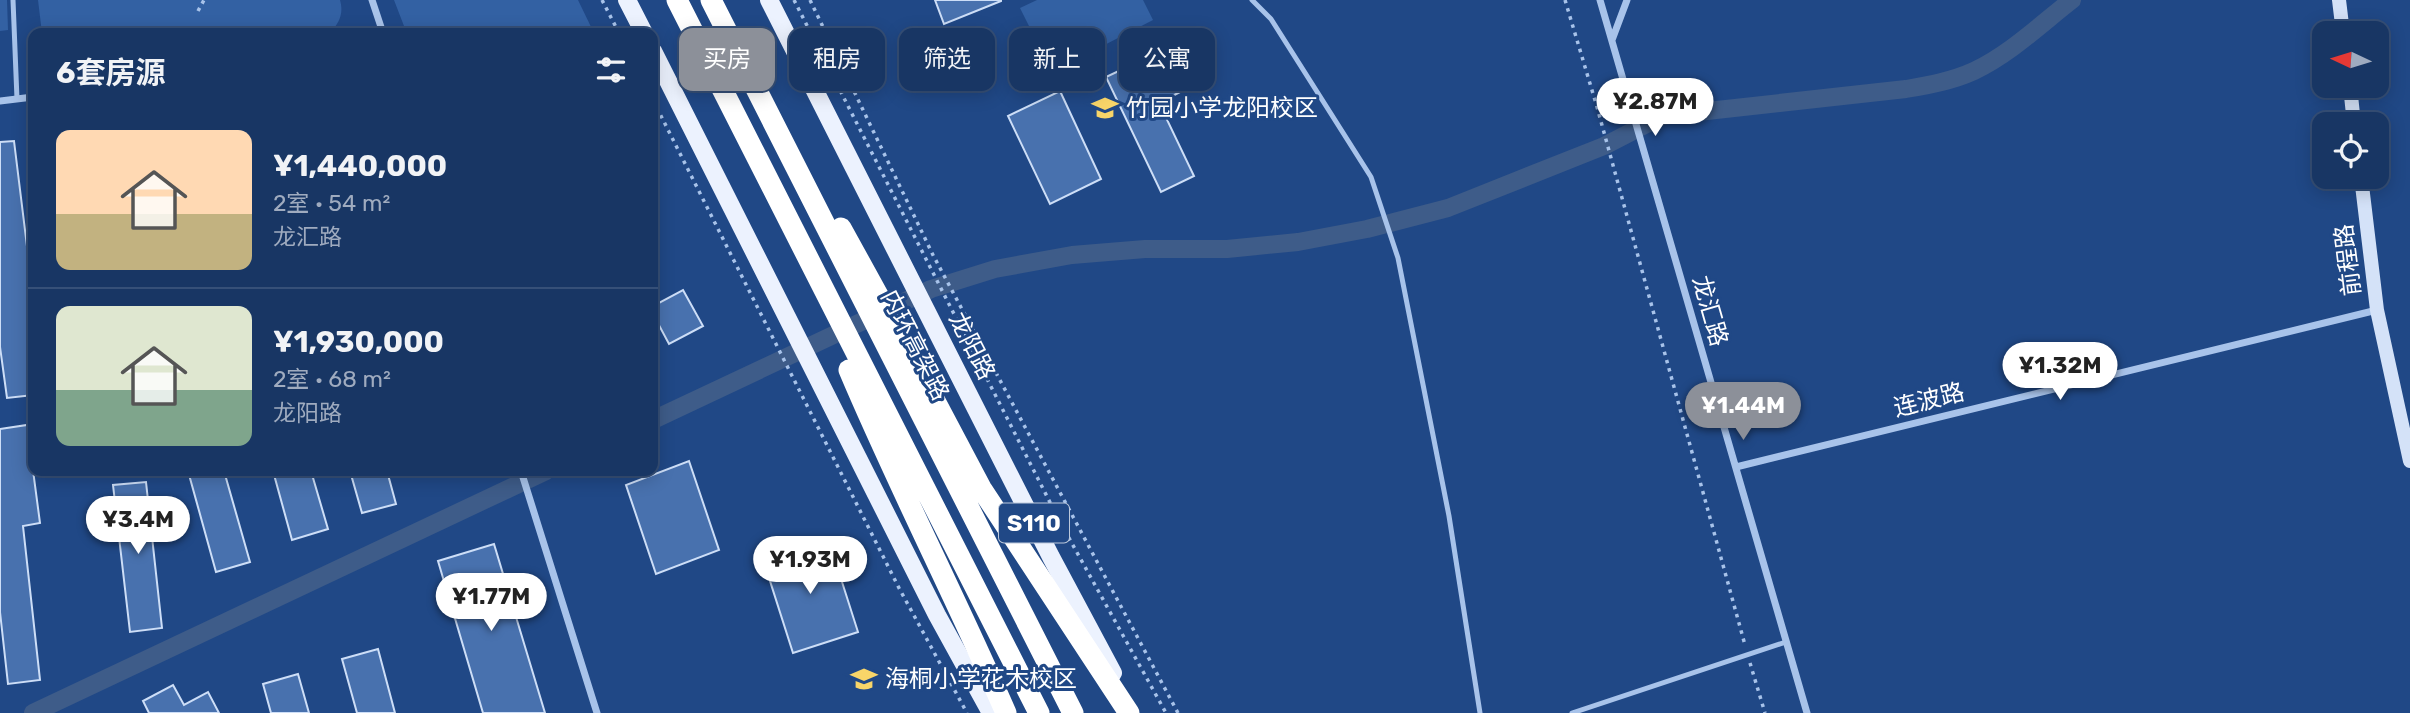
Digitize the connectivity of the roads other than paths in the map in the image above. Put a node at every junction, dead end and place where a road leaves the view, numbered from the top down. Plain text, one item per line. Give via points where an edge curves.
1 (13, 0) edge
2 (372, 0) edge
3 (627, 0) edge
4 (677, 0) edge
5 (710, 0) edge
6 (769, 0) edge
7 (1252, 0) edge
8 (1600, 0) edge
9 (1627, 0) edge
10 (2339, 0) edge
11 (2342, 21) edge
12 (381, 28) edge
13 (641, 28) edge
14 (1612, 40) junction
15 (658, 61) edge
16 (28, 98) edge
17 (17, 99) junction
18 (0, 101) edge
19 (2362, 189) edge
20 (2376, 310) junction
21 (898, 350) junction
22 (857, 371) junction
23 (2410, 461) edge
24 (1736, 467) junction
25 (523, 476) edge
26 (1786, 642) junction
27 (597, 713) edge
28 (991, 713) edge
29 (1006, 713) edge
30 (1039, 713) edge
31 (1073, 713) edge
32 (1129, 713) edge
33 (1135, 713) edge
34 (1479, 713) edge
35 (1572, 713) edge
36 (1807, 713) edge

1 - 17 lane
2 - 12 street
3 - 13 main road
4 - 22 highway via 800,244
5 - 21 highway, 内环高架路
6 - 33 main road, 龙阳路 / S110
7 - 34 lane via 1271,19 1371,177 1398,258 1449,516
8 - 14 street, 龙汇路
9 - 14 street
10 - 11 street
14 - 24 street, 龙汇路
15 - 28 main road via 937,615
16 - 17 street
17 - 18 street
19 - 20 street, 前程路
20 - 23 street, 前程路
20 - 24 street, 连波路
21 - 31 highway, 内环高架路
21 - 32 highway via 981,488
22 - 29 highway
22 - 30 highway
24 - 26 street, 龙汇路
25 - 27 street
26 - 35 lane
26 - 36 street, 龙汇路

